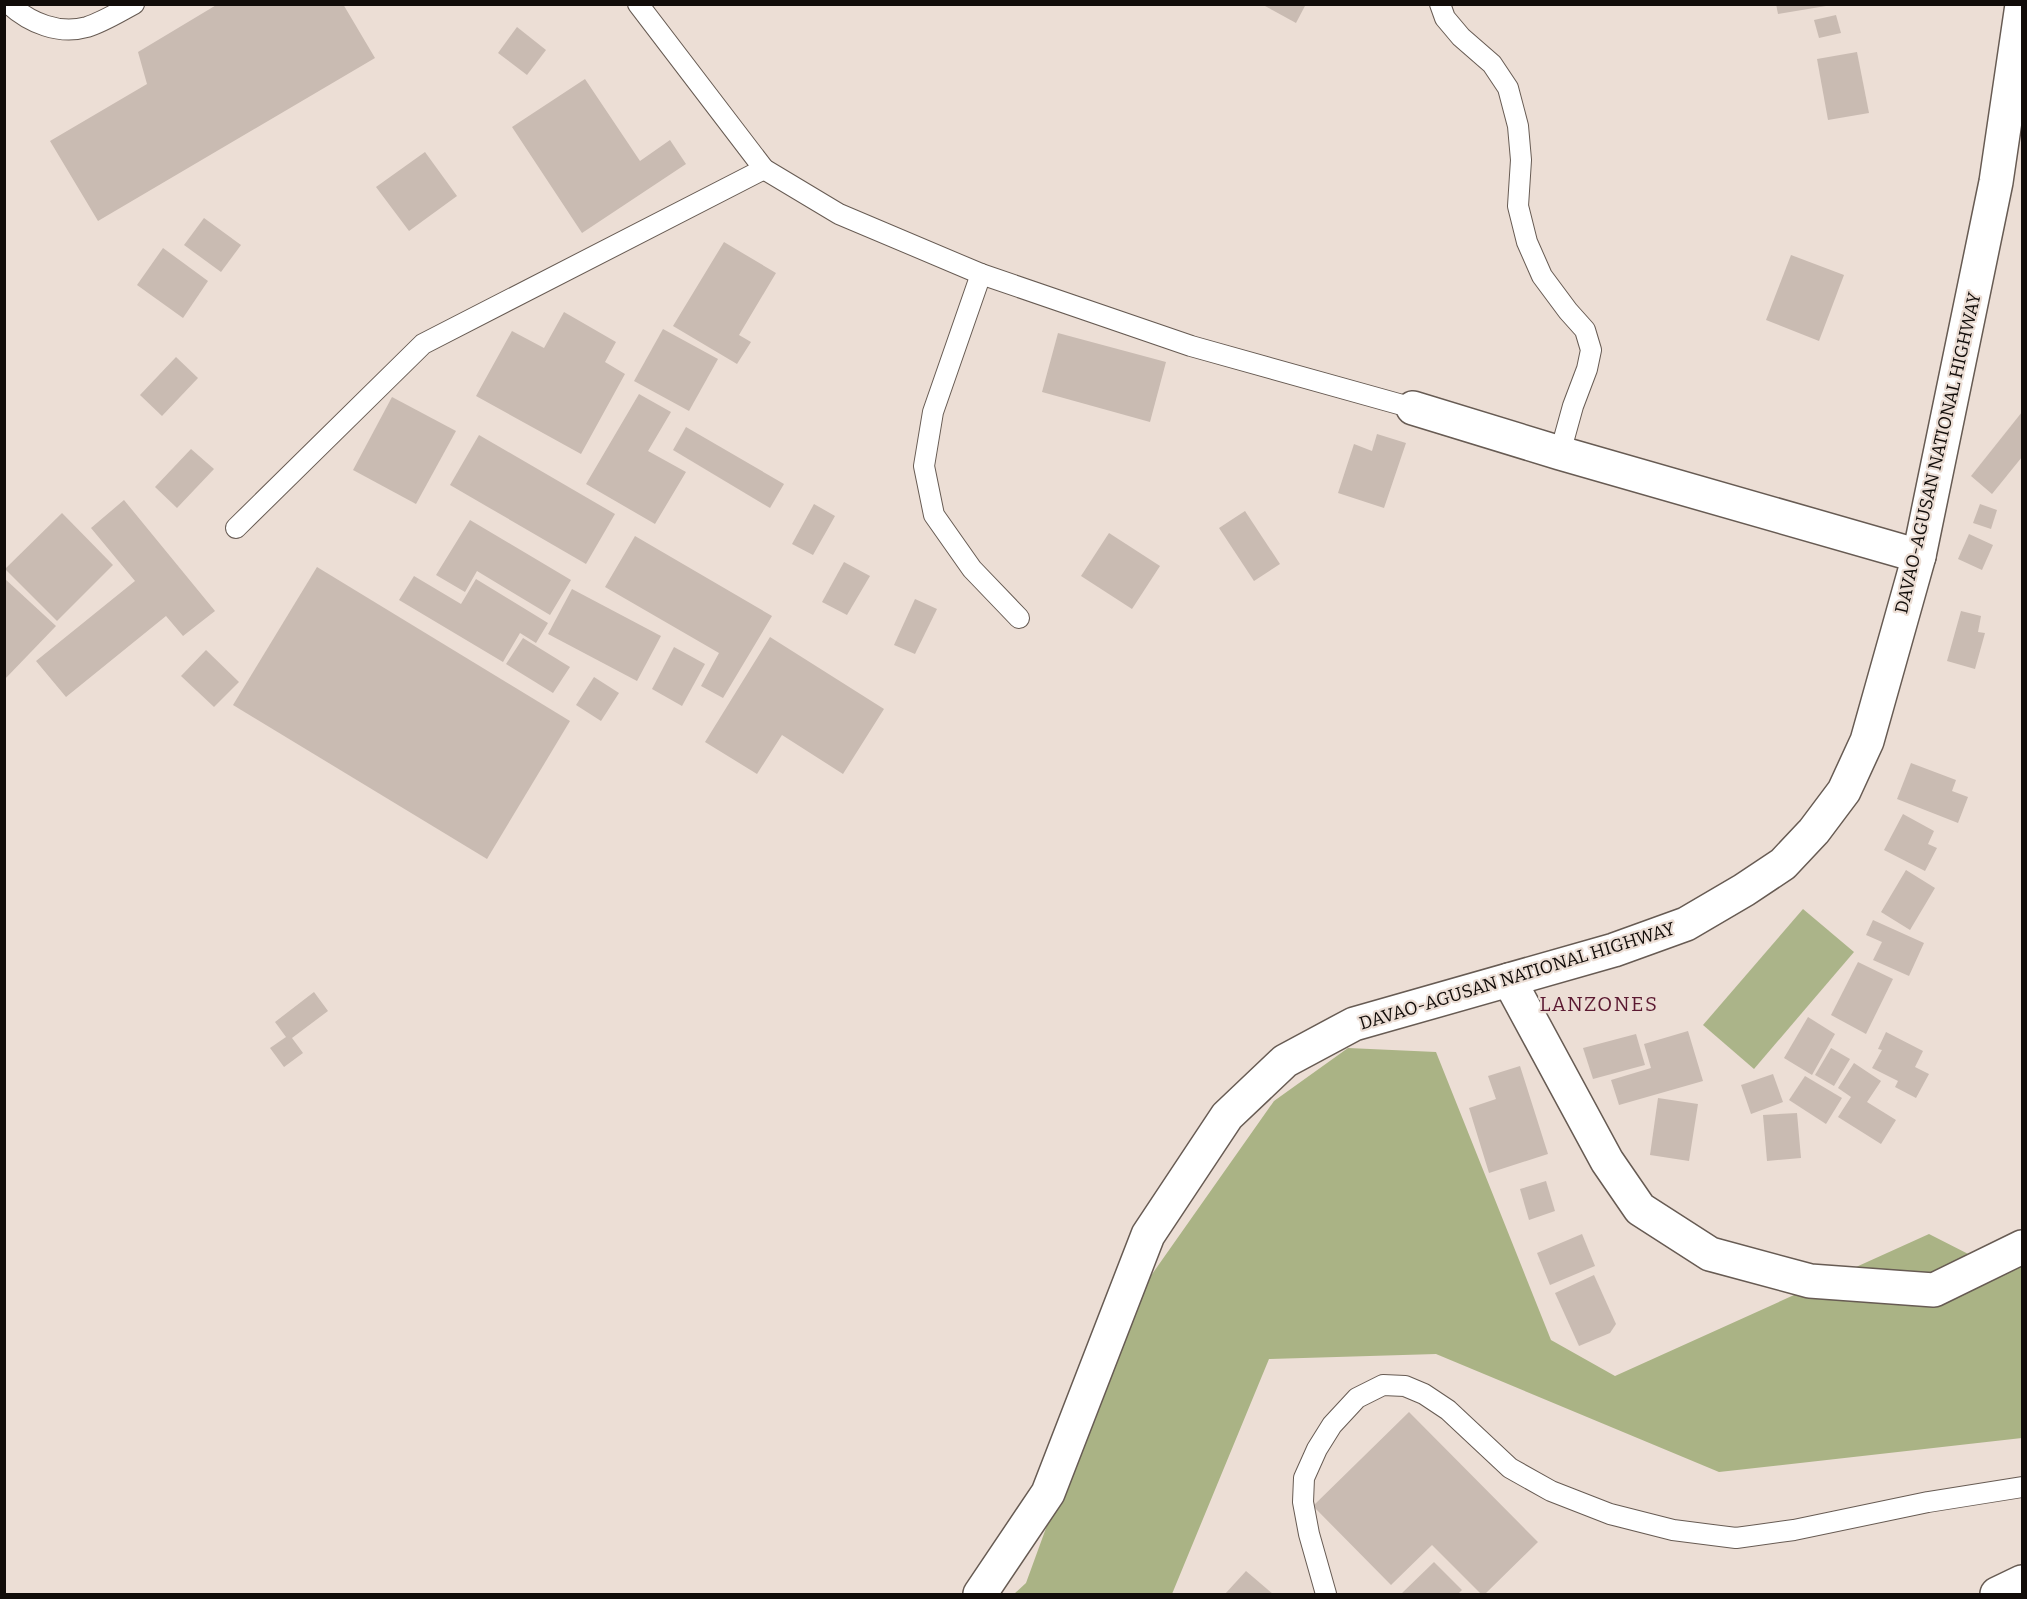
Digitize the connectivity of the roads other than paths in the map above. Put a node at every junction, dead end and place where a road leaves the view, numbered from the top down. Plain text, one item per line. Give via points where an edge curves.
1 (9, 4) edge
2 (134, 4) edge
3 (638, 4) edge
4 (1440, 4) edge
5 (2022, 5) edge
6 (764, 169) junction
7 (981, 274) junction
8 (1413, 408) joint
9 (1560, 453) junction
10 (236, 528) dead end
11 (1919, 556) junction
12 (1019, 618) dead end
13 (1509, 980) junction
14 (2022, 1247) edge
15 (2022, 1487) edge
16 (2022, 1582) edge
17 (980, 1594) edge
18 (1326, 1594) edge
19 (1997, 1594) edge

1 - 2 lane via 38,24 61,30 87,27
3 - 6 lane
4 - 9 lane via 1456,31 1492,64 1508,88 1518,126 1518,206 1527,242 1542,276 1586,330 1591,350 1587,369
5 - 11 main road, DAVAO-AGUSAN NATIONAL HIGHWAY via 1994,194
6 - 7 lane via 839,214
6 - 10 lane via 423,344
7 - 8 lane via 1191,346
7 - 12 lane via 933,412 924,466 934,515 972,569
8 - 9 main road
9 - 11 main road
11 - 13 main road, DAVAO-AGUSAN NATIONAL HIGHWAY via 1867,741 1844,791 1783,864 1686,924 1614,950
13 - 14 main road via 1607,1161 1640,1209 1710,1254 1810,1281 1934,1290
13 - 17 main road, DAVAO-AGUSAN NATIONAL HIGHWAY via 1354,1024 1285,1061 1227,1116 1148,1235 1048,1493
15 - 18 lane via 1736,1538 1673,1530 1610,1514 1551,1491 1510,1468 1448,1410 1424,1394 1405,1386 1383,1385 1357,1398 1332,1425 1304,1478 1303,1502
16 - 19 main road

